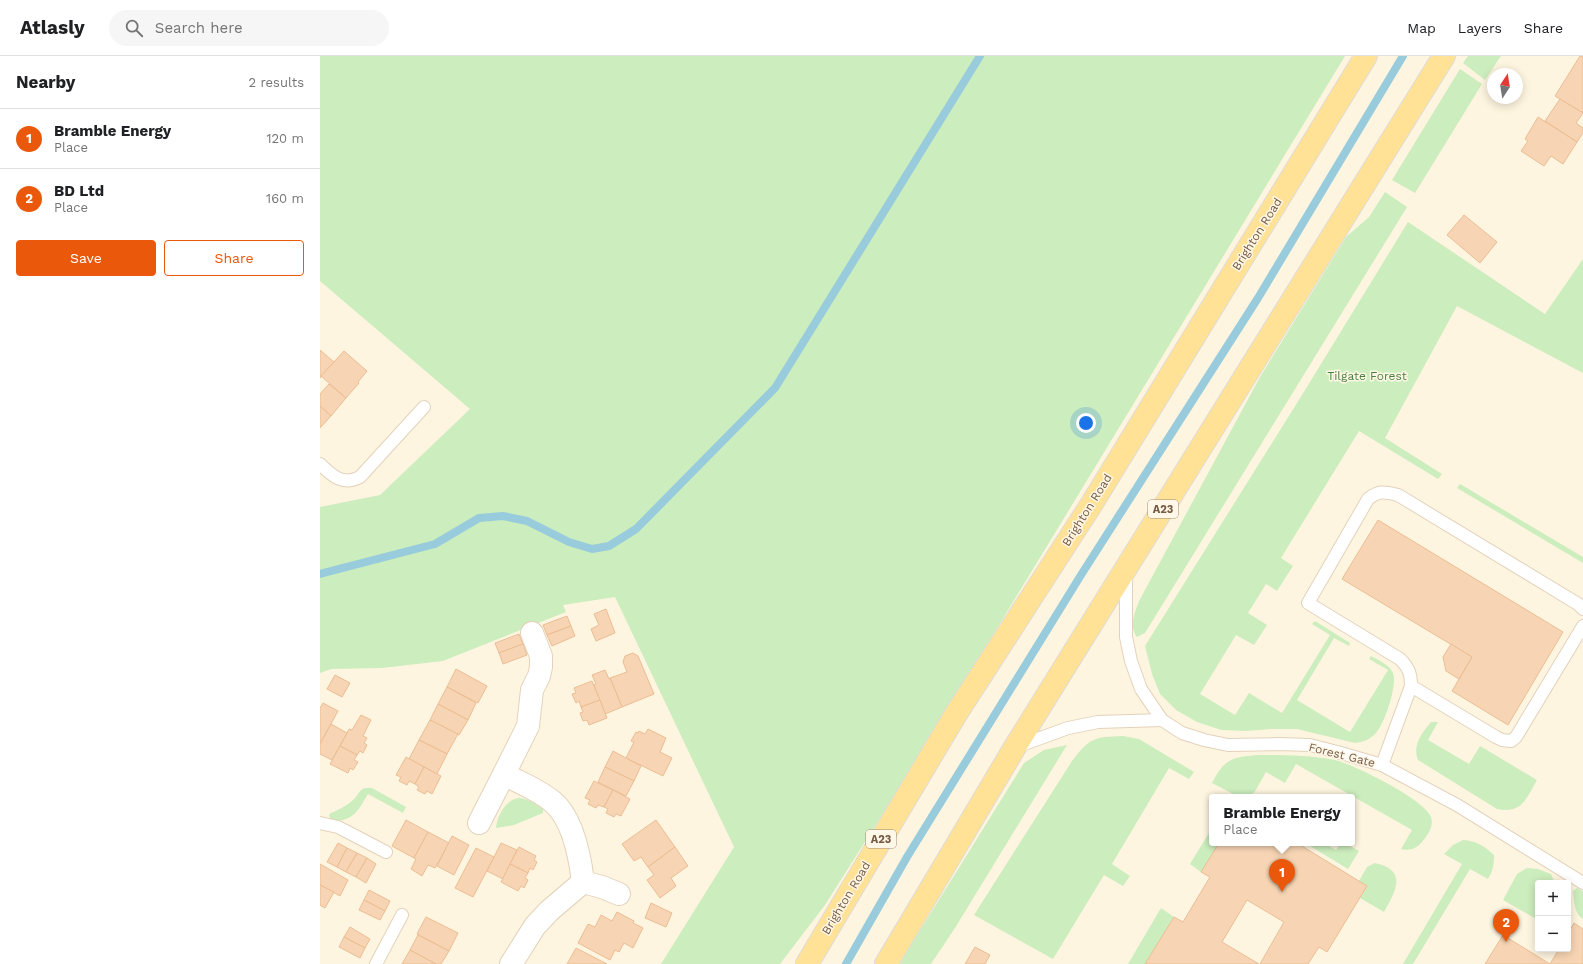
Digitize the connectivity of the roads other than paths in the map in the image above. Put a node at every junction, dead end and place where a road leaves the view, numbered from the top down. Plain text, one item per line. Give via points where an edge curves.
1 (1366, 56) edge
2 (1444, 56) edge
3 (424, 407) dead end
4 (320, 464) edge
5 (1126, 568) junction
6 (1583, 609) edge
7 (1583, 626) edge
8 (532, 633) dead end
9 (1411, 686) junction
10 (1162, 720) junction
11 (1015, 747) junction
12 (1382, 765) junction
13 (504, 774) junction
14 (320, 823) edge
15 (479, 823) dead end
16 (386, 852) dead end
17 (583, 882) junction
18 (1583, 883) edge
19 (619, 894) dead end
20 (402, 915) dead end
21 (376, 964) edge
22 (511, 964) edge
23 (807, 964) edge
24 (886, 964) edge

1 - 23 main road, Brighton Road / A23 via 1091,505 956,714
2 - 5 main road, A23
3 - 4 lane via 360,477 345,481 337,478
5 - 10 lane, Forest Gate via 1126,637 1131,661 1141,689
5 - 11 main road, A23
6 - 9 lane via 1398,495 1375,493 1368,499 1308,603 1400,659 1408,667
7 - 9 lane via 1511,741 1496,737
8 - 13 street via 541,656 542,667 532,690 528,726
9 - 12 lane
10 - 11 lane via 1098,722 1056,731
10 - 12 lane, Forest Gate via 1182,732 1228,745 1310,745
11 - 24 main road, A23
12 - 18 lane, Forest Gate via 1458,805
13 - 15 street
13 - 17 street via 553,802 562,813 581,860
14 - 16 lane via 338,827
17 - 19 street
17 - 22 street via 535,926
20 - 21 lane

